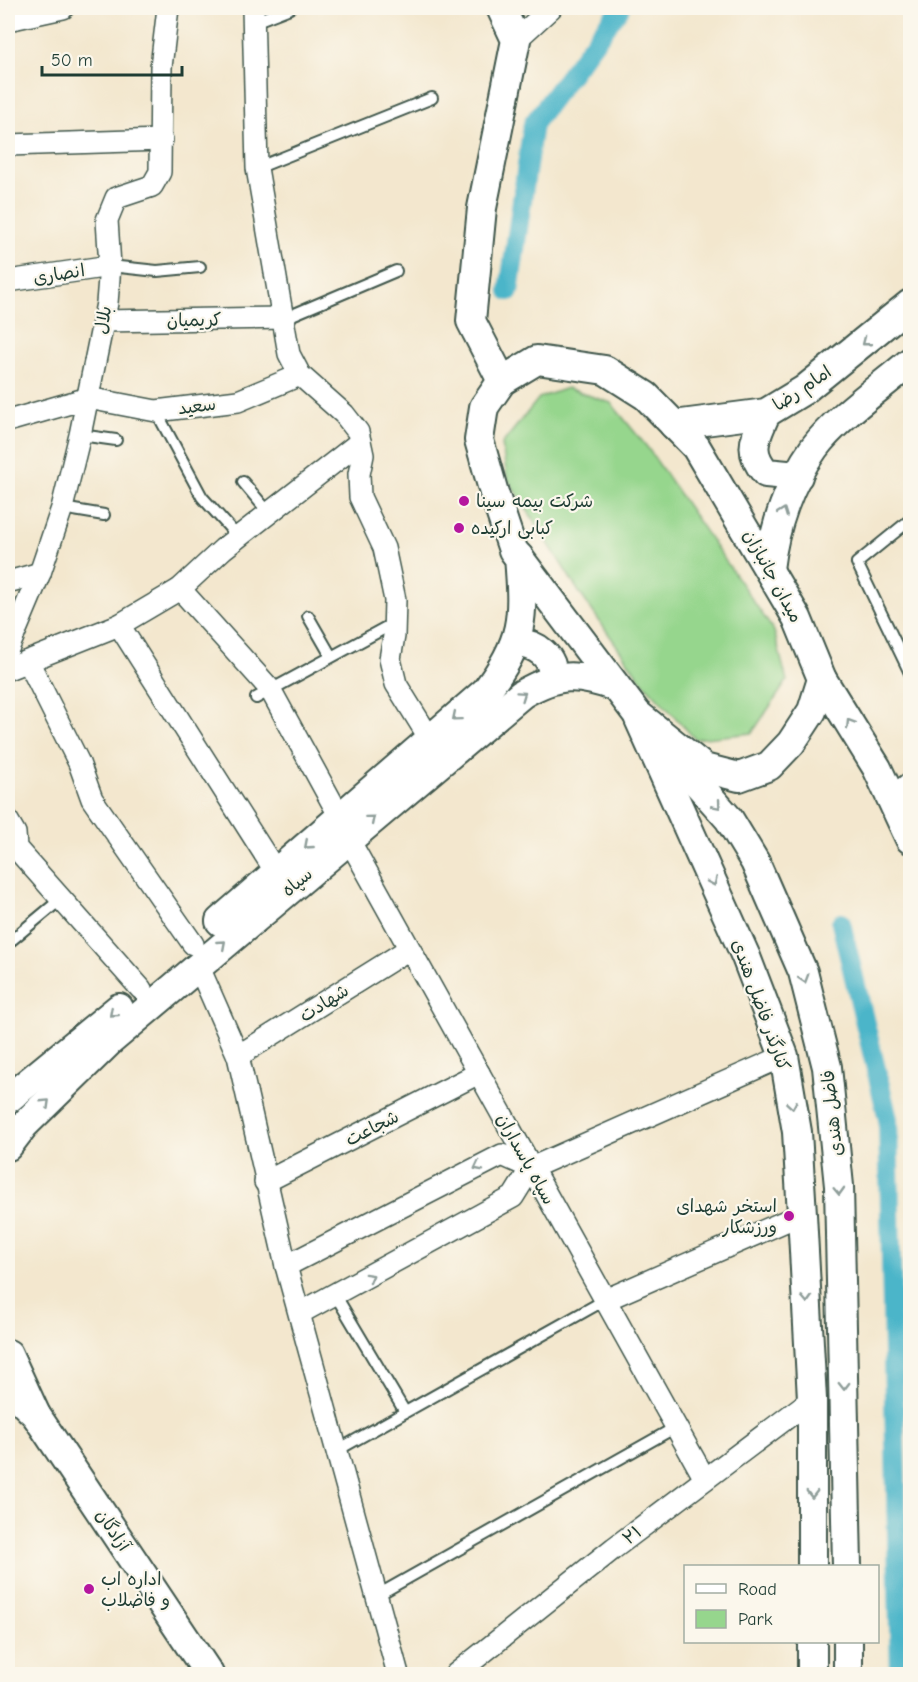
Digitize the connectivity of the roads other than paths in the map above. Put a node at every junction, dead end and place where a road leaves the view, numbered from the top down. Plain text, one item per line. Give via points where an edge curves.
1 (63, 8) edge
2 (168, 8) edge
3 (290, 8) edge
4 (501, 8) edge
5 (551, 8) edge
6 (254, 15) edge
7 (8, 20) edge
8 (516, 40) junction
9 (432, 98) dead end
10 (162, 140) junction
11 (8, 145) edge
12 (257, 168) junction
13 (110, 266) junction
14 (200, 267) dead end
15 (396, 271) dead end
16 (8, 281) edge
17 (910, 304) edge
18 (285, 318) junction
19 (103, 321) junction
20 (910, 362) edge
21 (300, 375) junction
22 (502, 381) junction
23 (88, 398) junction
24 (156, 411) junction
25 (766, 413) junction
26 (8, 421) edge
27 (674, 425) junction
28 (80, 435) junction
29 (116, 440) dead end
30 (360, 442) junction
31 (798, 476) junction
32 (243, 482) dead end
33 (62, 508) junction
34 (268, 513) junction
35 (104, 515) dead end
36 (910, 520) edge
37 (238, 537) junction
38 (519, 557) junction
39 (769, 569) junction
40 (40, 573) junction
41 (8, 582) edge
42 (180, 589) junction
43 (308, 616) dead end
44 (394, 623) junction
45 (119, 625) junction
46 (515, 644) junction
47 (8, 649) edge
48 (331, 656) junction
49 (27, 661) junction
50 (8, 669) edge
51 (910, 673) edge
52 (552, 679) junction
53 (822, 679) junction
54 (616, 687) junction
55 (263, 694) junction
56 (637, 714) junction
57 (430, 739) junction
58 (901, 790) edge
59 (8, 821) edge
60 (344, 828) junction
61 (910, 839) edge
62 (276, 872) junction
63 (61, 899) junction
64 (8, 943) edge
65 (409, 949) junction
66 (196, 954) junction
67 (141, 989) junction
68 (238, 1056) junction
69 (783, 1056) junction
70 (479, 1073) junction
71 (8, 1100) edge
72 (8, 1146) edge
73 (531, 1168) junction
74 (265, 1182) junction
75 (802, 1214) junction
76 (286, 1266) junction
77 (336, 1296) junction
78 (605, 1300) junction
79 (300, 1313) junction
80 (8, 1354) edge
81 (8, 1388) edge
82 (812, 1399) junction
83 (405, 1412) junction
84 (36, 1415) junction
85 (676, 1427) junction
86 (336, 1451) junction
87 (705, 1479) junction
88 (812, 1565) edge
89 (847, 1565) edge
90 (376, 1596) junction
91 (812, 1643) edge
92 (848, 1643) edge
93 (209, 1674) edge
94 (398, 1674) edge
95 (456, 1674) edge
96 (812, 1674) edge
97 (848, 1674) edge

1 - 7 street
2 - 10 street, بلال via 161,67
3 - 6 lane
4 - 8 main road
5 - 8 street
6 - 12 street
8 - 22 main road via 482,208 471,321
9 - 12 lane
10 - 11 street
10 - 13 street, بلال via 160,172 152,186 116,198 106,220
12 - 18 street
13 - 14 lane via 157,271
13 - 16 street, انصاری
13 - 19 street, بلال
15 - 18 lane
17 -> 25 main road, امام رضا via 804,390
18 - 19 street, کریمیان
18 - 21 street via 289,354
19 - 23 street, بلال
20 - 31 main road via 814,447
21 - 24 street, سعید via 238,401
21 - 30 street via 344,414 358,432
22 - 27 main road, میدان جانبازان via 537,360 605,370 645,396
22 - 38 main road, میدان جانبازان via 484,407 479,440 513,550
23 - 24 street, سعید
23 - 26 street
23 - 28 street, بلال
24 - 37 lane via 202,497
25 - 27 main road, امام رضا
25 - 31 main road via 753,445 756,461 766,473
27 - 39 main road, میدان جانبازان via 696,447
28 - 29 lane
28 - 33 street, بلال
30 - 34 street
30 - 44 street via 360,497 384,549 394,600
39 -> 31 main road via 772,541
32 - 34 lane
33 - 35 lane
33 - 40 street, بلال
34 - 37 street
36 - 51 lane via 857,563
37 - 42 street
38 - 46 main road, سپاه via 523,607
38 - 54 main road, میدان جانبازان
39 - 53 main road, میدان جانبازان via 797,618
40 - 41 street
40 - 47 street, بلال
42 - 45 street
42 - 55 street, سپاه پاسداران
43 - 48 lane
44 - 48 lane
44 - 57 street via 390,659 396,684
45 - 49 street
45 - 62 street
46 - 52 main road via 531,645 545,655 552,667
46 -> 57 main road, سپاه via 504,668 486,691
48 - 55 lane
49 - 50 street
49 - 66 street via 79,764 92,799
52 - 54 main road, سپاه via 581,676
60 -> 52 main road, سپاه via 522,694
53 - 56 main road, میدان جانبازان via 812,711 791,743 769,766 740,777 704,768
58 -> 53 main road via 877,768
54 - 56 main road, میدان جانبازان
55 - 60 street, سپاه پاسداران
56 -> 69 main road, کنارگذر فاضل هندی via 746,957
56 -> 89 main road, فاضل هندی via 729,819 755,862 803,972 828,1067 839,1186
57 - 60 main road, سپاه
58 - 61 main road
59 - 63 street via 15,833 16,848
60 -> 62 main road, سپاه
60 - 65 street, سپاه پاسداران
66 -> 60 main road, سپاه
62 - 66 main road, سپاه
63 - 64 lane
63 - 67 street
65 - 68 street, شهادت
65 - 70 street, سپاه پاسداران
66 - 67 main road, سپاه
66 - 68 street
72 -> 66 main road, سپاه via 24,1125
67 -> 71 main road, سپاه
68 - 74 street
69 - 73 street
69 -> 75 main road, کنارگذر فاضل هندی via 797,1132
70 - 73 street, سپاه پاسداران
70 - 74 street, شجاعت
73 -> 76 street via 502,1155
77 -> 73 street via 513,1197
73 - 78 street, سپاه پاسداران
74 - 76 street
75 - 78 street
75 -> 82 main road, کنارگذر فاضل هندی
76 - 79 street
77 - 79 street
77 - 83 lane
78 - 83 lane
78 - 85 street, سپاه پاسداران
79 - 86 street
80 - 84 main road
81 - 84 main road
82 - 87 street, ۲۱
82 -> 88 main road, کنارگذر فاضل هندی
83 - 86 lane
84 - 93 main road, آزادگان
85 - 87 street, سپاه پاسداران
85 - 90 lane
86 - 90 street
87 - 95 street, ۲۱
90 - 94 street
91 - 96 main road
92 - 97 main road

